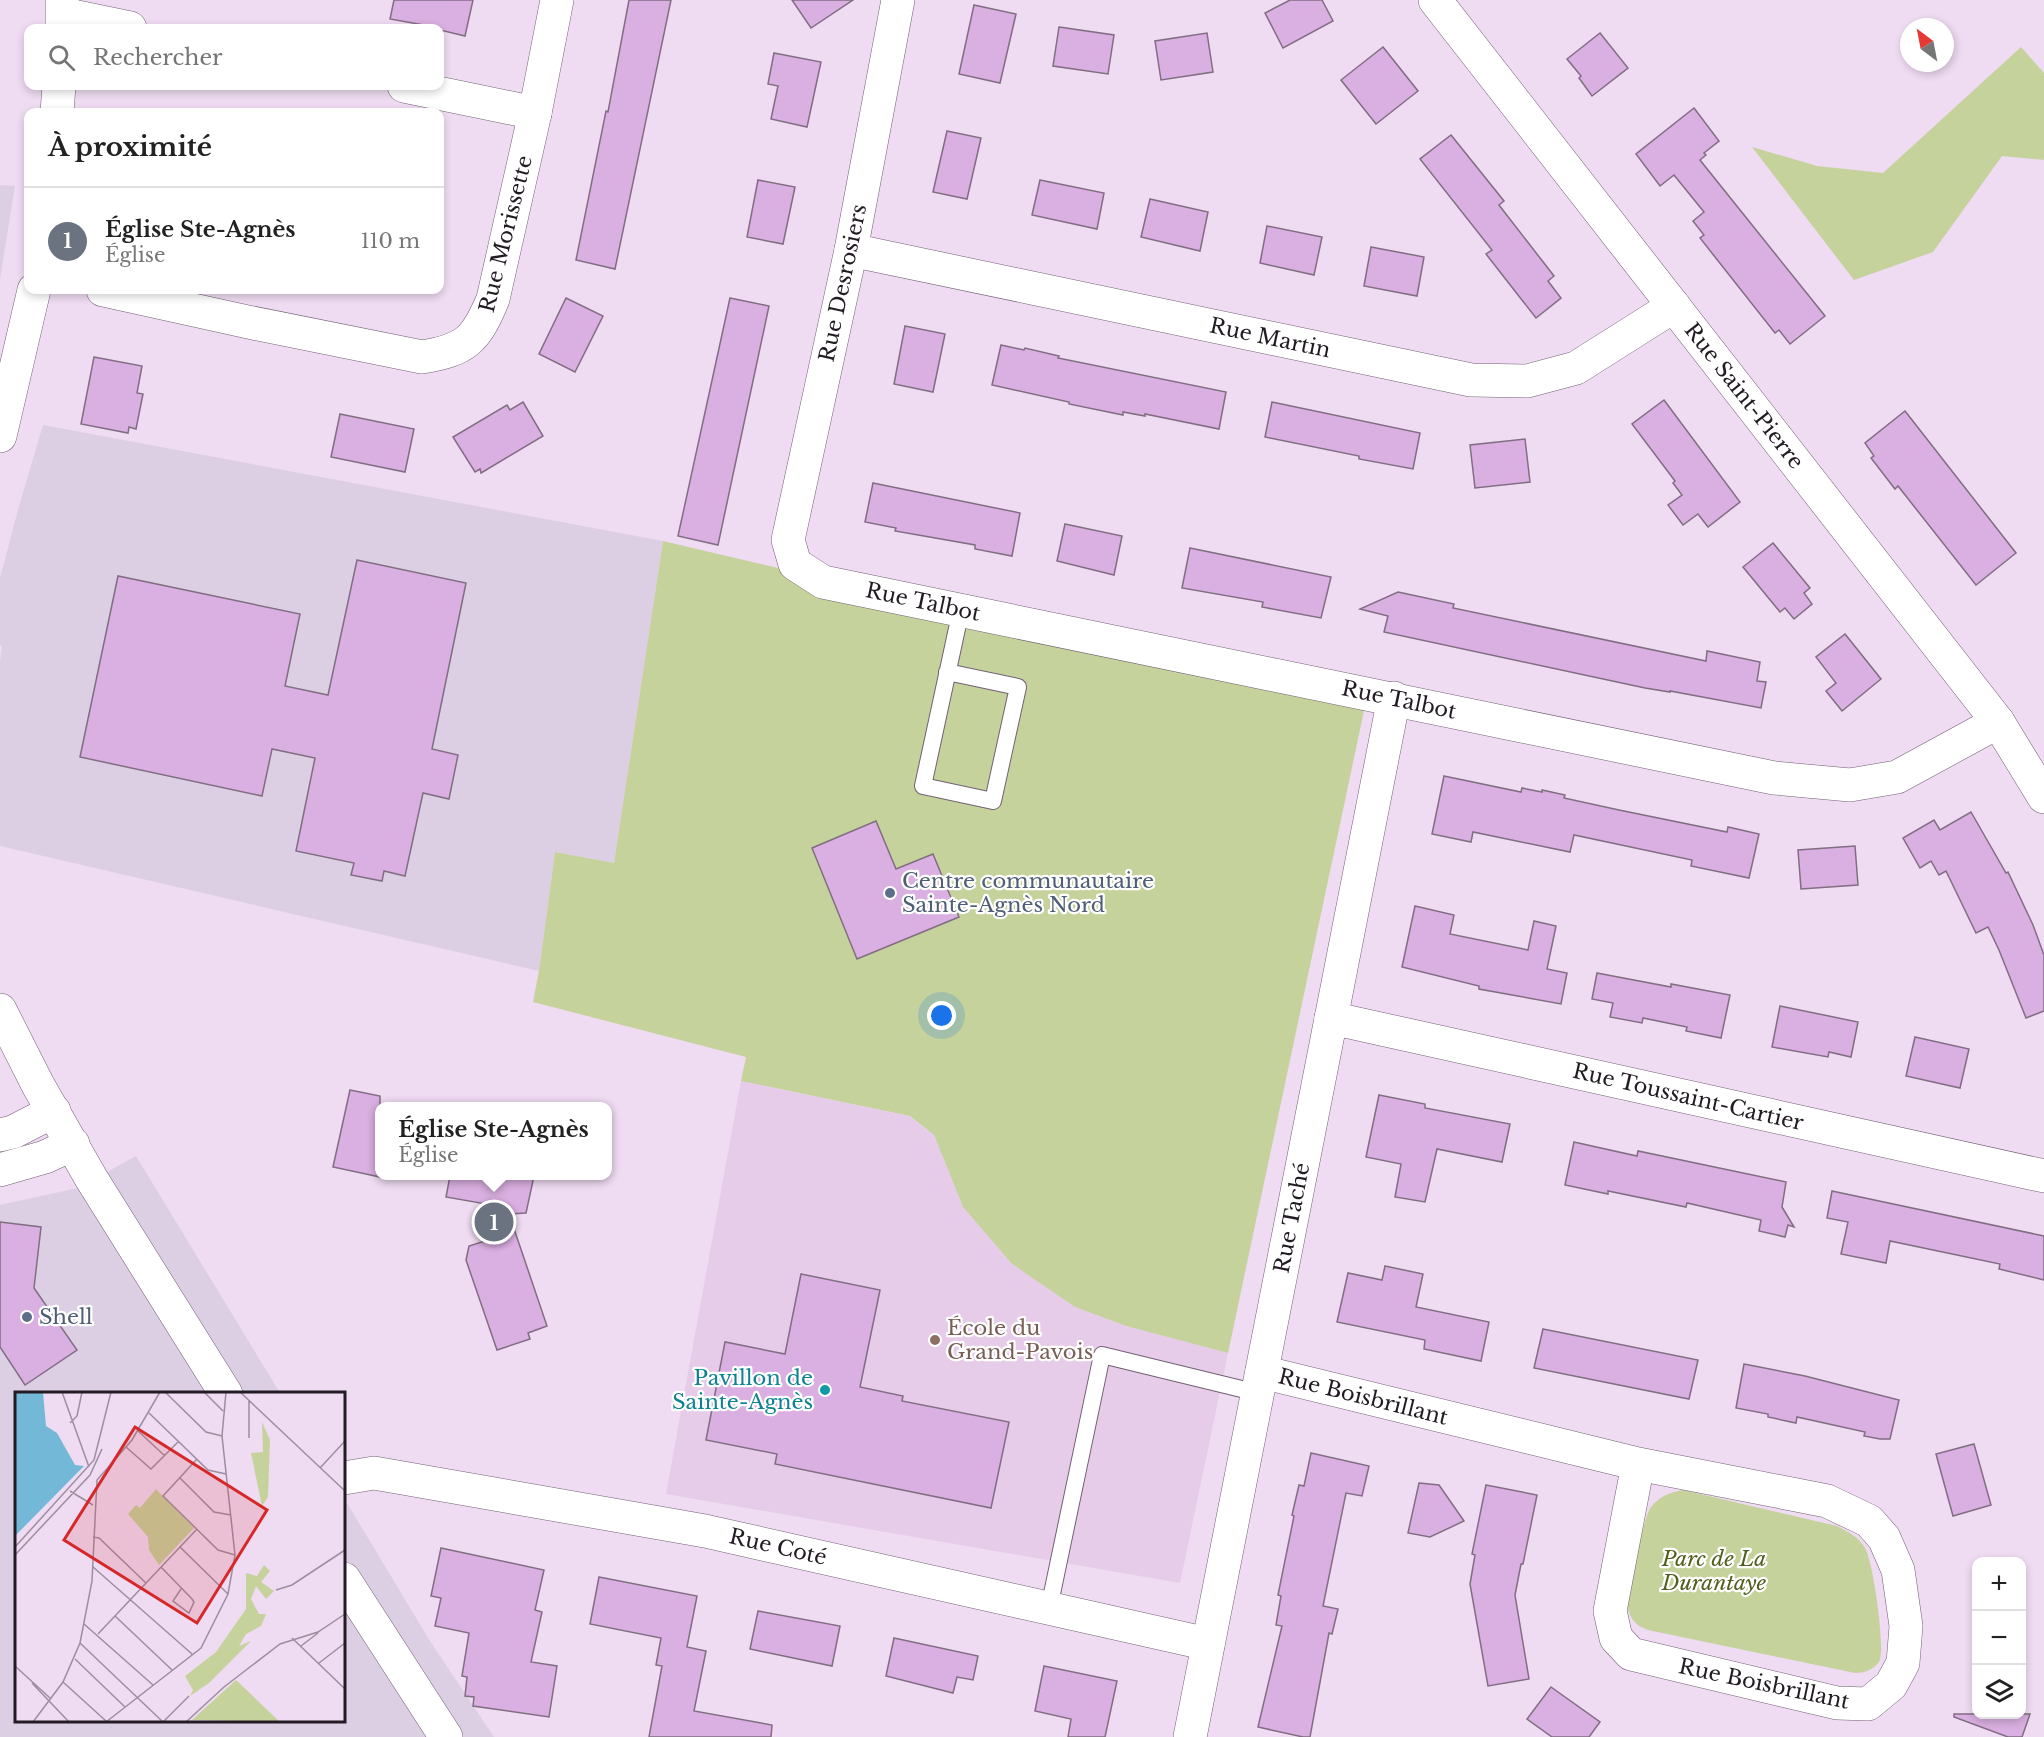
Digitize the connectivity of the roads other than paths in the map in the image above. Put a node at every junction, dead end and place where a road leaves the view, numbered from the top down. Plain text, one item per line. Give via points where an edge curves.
1 (557, 0) edge
2 (898, 0) edge
3 (1436, 0) edge
4 (62, 14) edge
5 (111, 24) edge
6 (59, 90) edge
7 (423, 90) edge
8 (57, 108) edge
9 (535, 113) junction
10 (851, 250) junction
11 (33, 294) edge
12 (121, 294) edge
13 (1674, 306) junction
14 (0, 436) edge
15 (795, 564) joint
16 (961, 610) junction
17 (947, 672) junction
18 (1394, 698) junction
19 (1998, 723) junction
20 (2044, 797) edge
21 (0, 1010) edge
22 (1331, 1018) junction
23 (54, 1112) junction
24 (0, 1135) edge
25 (73, 1144) junction
26 (0, 1170) edge
27 (2044, 1176) edge
28 (1260, 1382) junction
29 (225, 1392) edge
30 (1638, 1464) junction
31 (345, 1478) edge
32 (345, 1581) edge
33 (1048, 1608) junction
34 (1208, 1644) junction
35 (446, 1737) edge
36 (1190, 1737) edge

1 - 9 street, Rue Morissette
2 - 10 street, Rue Desrosiers
3 - 13 street, Rue Saint-Pierre
4 - 5 street
6 - 8 street
7 - 9 street
9 - 12 street, Rue Morissette via 493,298 483,324 464,345 445,354 422,357
10 - 13 street, Rue Martin via 1471,380 1527,381 1576,368
10 - 15 street, Rue Desrosiers via 788,540
11 - 14 street
13 - 19 street, Rue Saint-Pierre
15 - 16 street, Rue Talbot via 822,582
16 - 17 lane
16 - 18 street, Rue Talbot
17 - 17 lane via 923,786 993,801 1018,687
18 - 19 street, Rue Talbot via 1774,778 1850,785 1897,777
18 - 22 street, Rue Taché
19 - 20 street, Rue Saint-Pierre
21 - 23 street
22 - 27 street, Rue Toussaint-Cartier
22 - 28 street, Rue Taché
23 - 24 street
23 - 25 street
25 - 26 street
25 - 29 street
28 - 30 street, Rue Boisbrillant
28 - 33 lane via 1102,1355
28 - 34 street, Rue Taché
30 - 30 street, Rue Boisbrillant via 1610,1611 1616,1638 1631,1654 1837,1703 1868,1704 1891,1685 1903,1663 1906,1626 1898,1570 1884,1538 1869,1521 1827,1502
31 - 33 street, Rue Coté via 374,1473 705,1531
32 - 35 street
33 - 34 street, Rue Coté
34 - 36 street, Rue Taché

